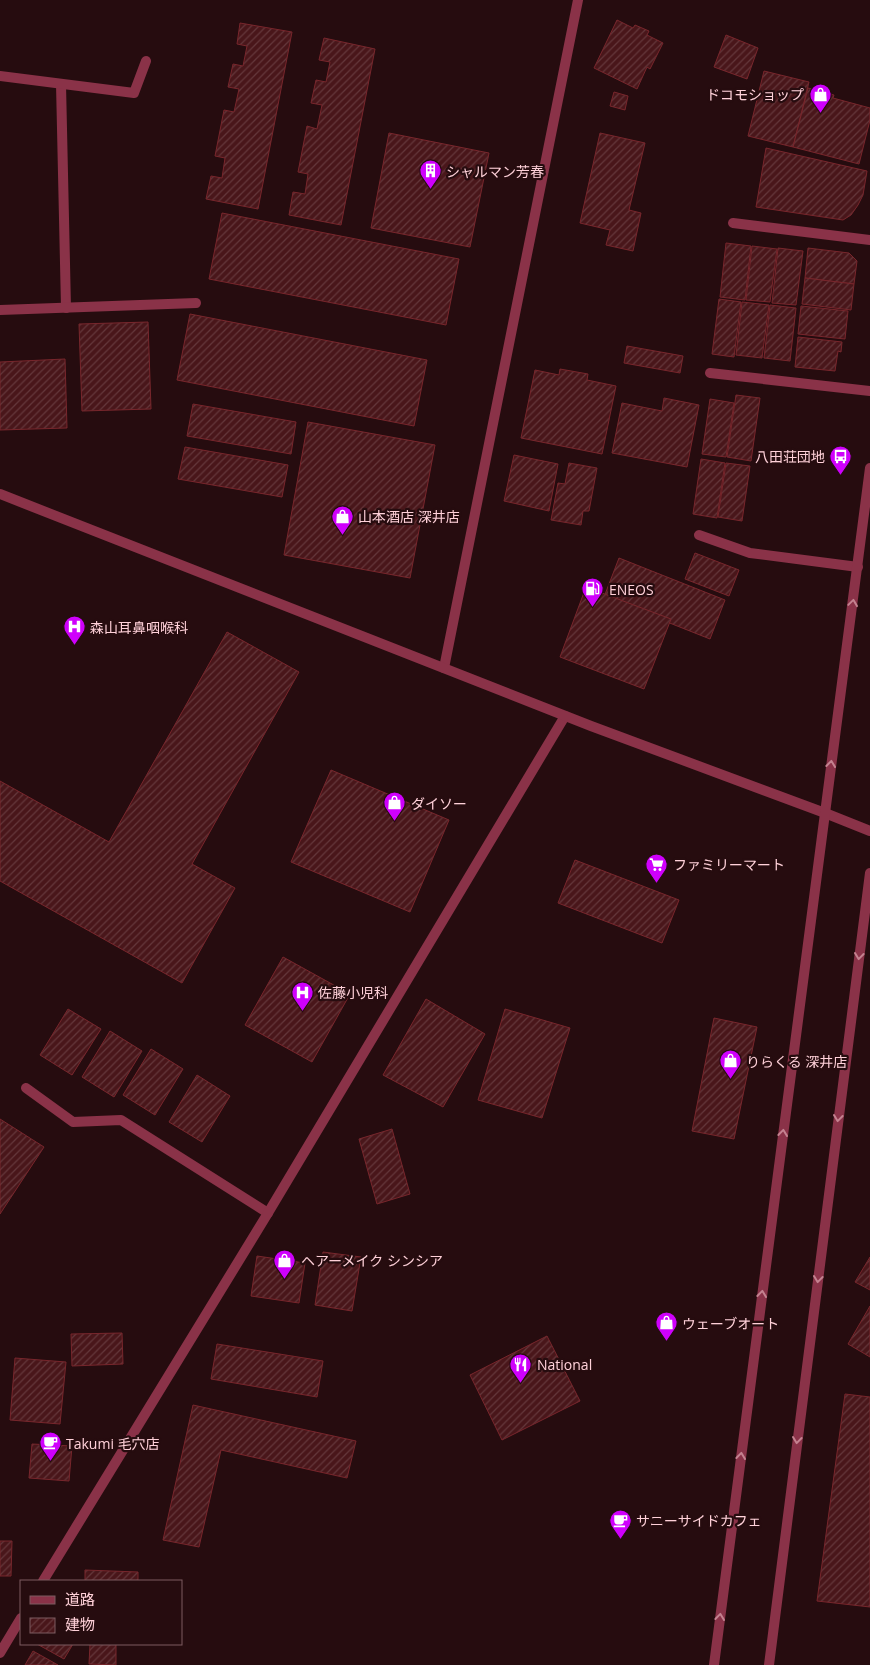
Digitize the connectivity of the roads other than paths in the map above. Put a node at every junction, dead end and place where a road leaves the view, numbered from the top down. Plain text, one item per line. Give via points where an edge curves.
1 (578, 0) edge
2 (146, 61) dead end
3 (0, 76) edge
4 (61, 84) junction
5 (733, 223) dead end
6 (870, 240) edge
7 (196, 303) dead end
8 (66, 308) junction
9 (0, 310) edge
10 (710, 373) dead end
11 (870, 391) edge
12 (870, 468) edge
13 (0, 494) edge
14 (698, 535) dead end
15 (858, 567) junction
16 (444, 668) junction
17 (565, 716) junction
18 (825, 813) junction
19 (870, 831) edge
20 (870, 873) edge
21 (26, 1088) dead end
22 (268, 1213) junction
23 (45, 1580) edge
24 (20, 1620) edge
25 (0, 1653) edge
26 (714, 1665) edge
27 (772, 1665) edge

1 - 16 street
2 - 4 street via 134,93
3 - 4 street
4 - 8 street
5 - 6 street
7 - 8 street
8 - 9 street
10 - 11 street
12 - 15 street
13 - 16 street
14 - 15 street via 750,553
18 -> 15 street
16 - 17 street
17 - 18 street
17 - 22 street
18 - 19 street
26 -> 18 street
20 -> 27 street
21 - 22 street via 73,1122 121,1120
22 - 23 street
24 - 25 street

